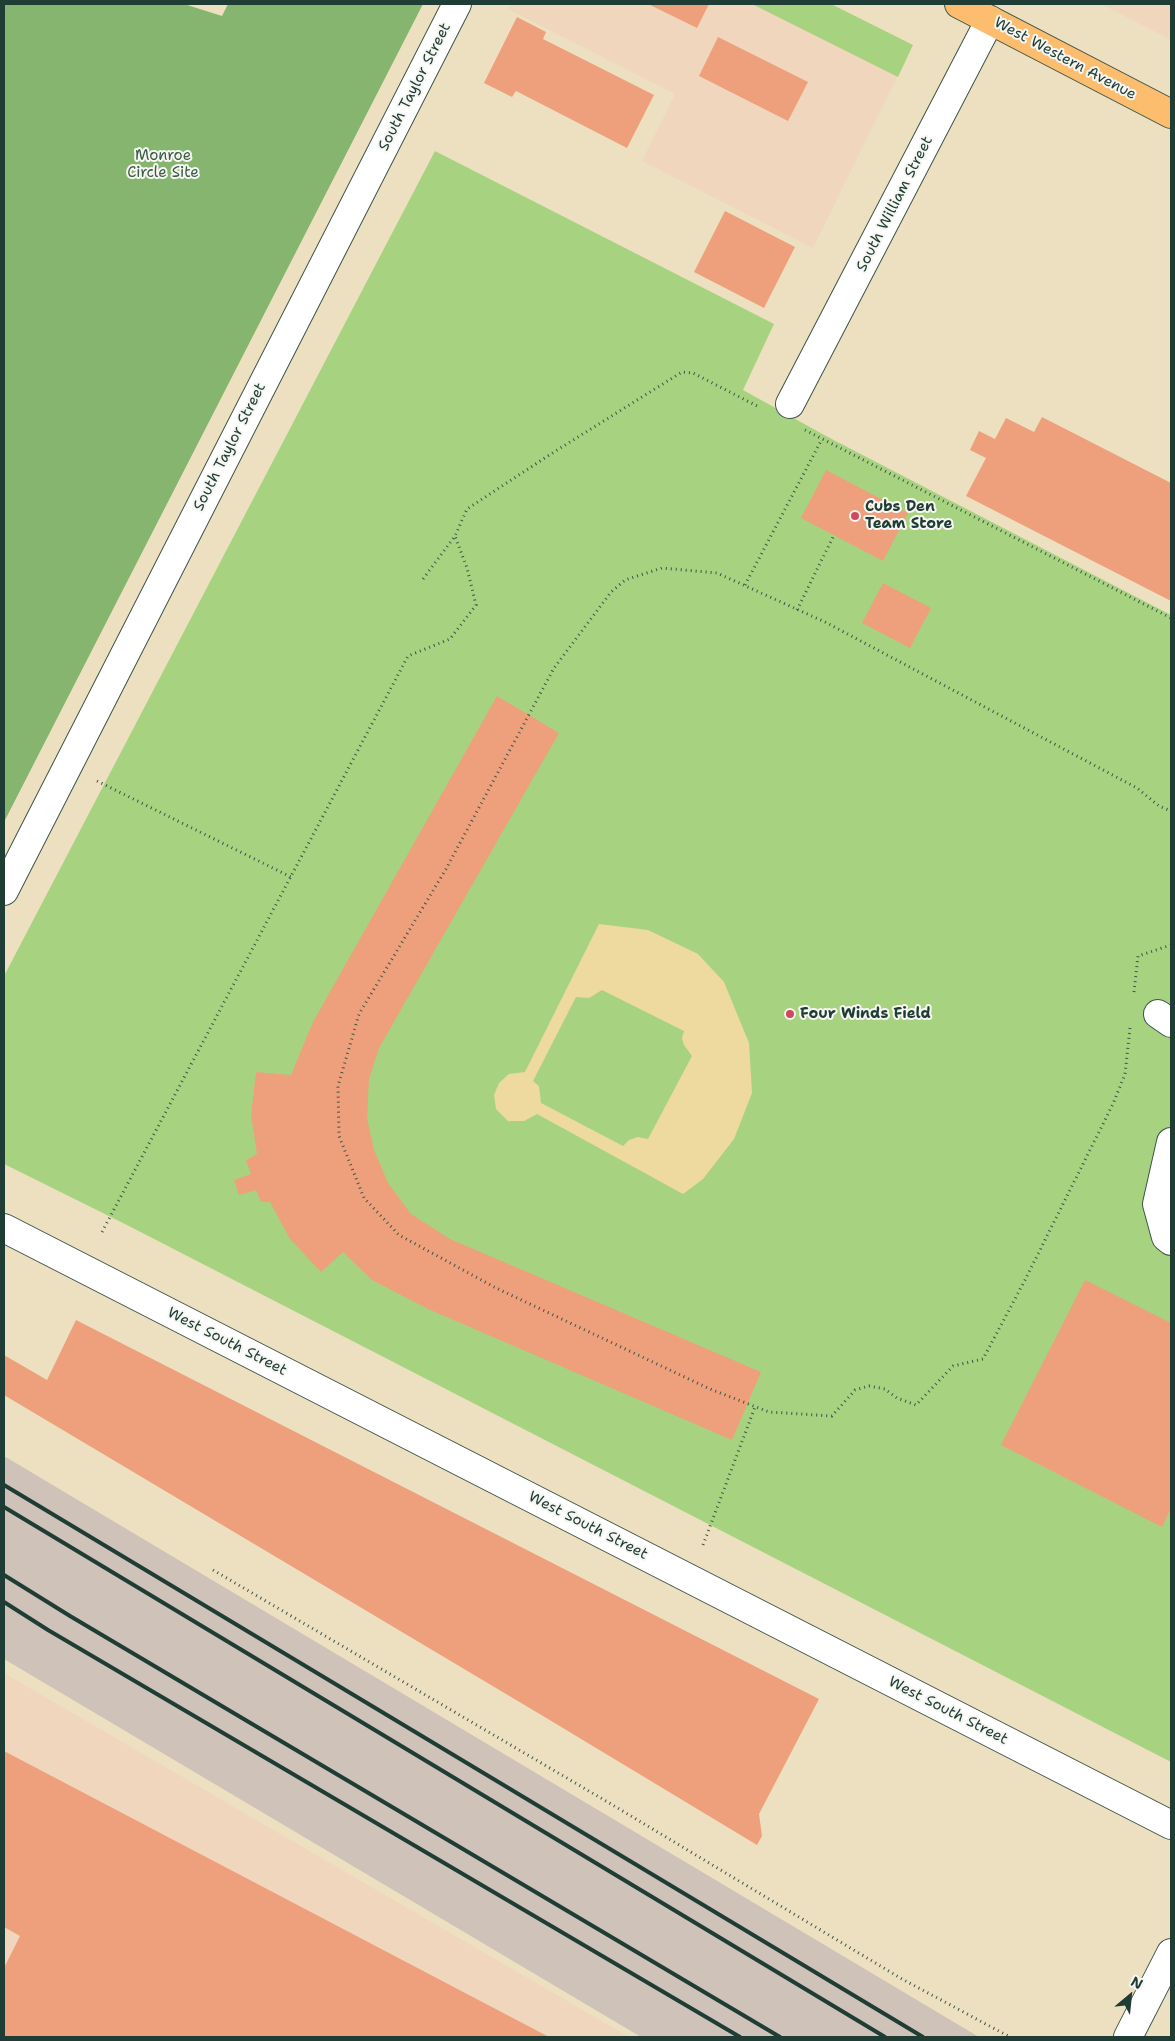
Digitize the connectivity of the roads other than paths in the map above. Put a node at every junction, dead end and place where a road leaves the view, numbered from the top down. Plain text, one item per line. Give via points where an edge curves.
1 (457, 4) edge
2 (959, 4) edge
3 (994, 12) edge
4 (1171, 114) edge
5 (790, 404) dead end
6 (4, 891) edge
7 (1171, 1142) edge
8 (4, 1228) edge
9 (1171, 1240) edge
10 (1171, 1825) edge
11 (1171, 1953) edge
12 (1128, 2037) edge

1 - 6 street, South Taylor Street
2 - 3 main road, West Western Avenue
3 - 4 main road, West Western Avenue
3 - 5 street, South William Street
7 - 9 street via 1157,1204 1166,1236
8 - 10 street, West South Street
11 - 12 street

